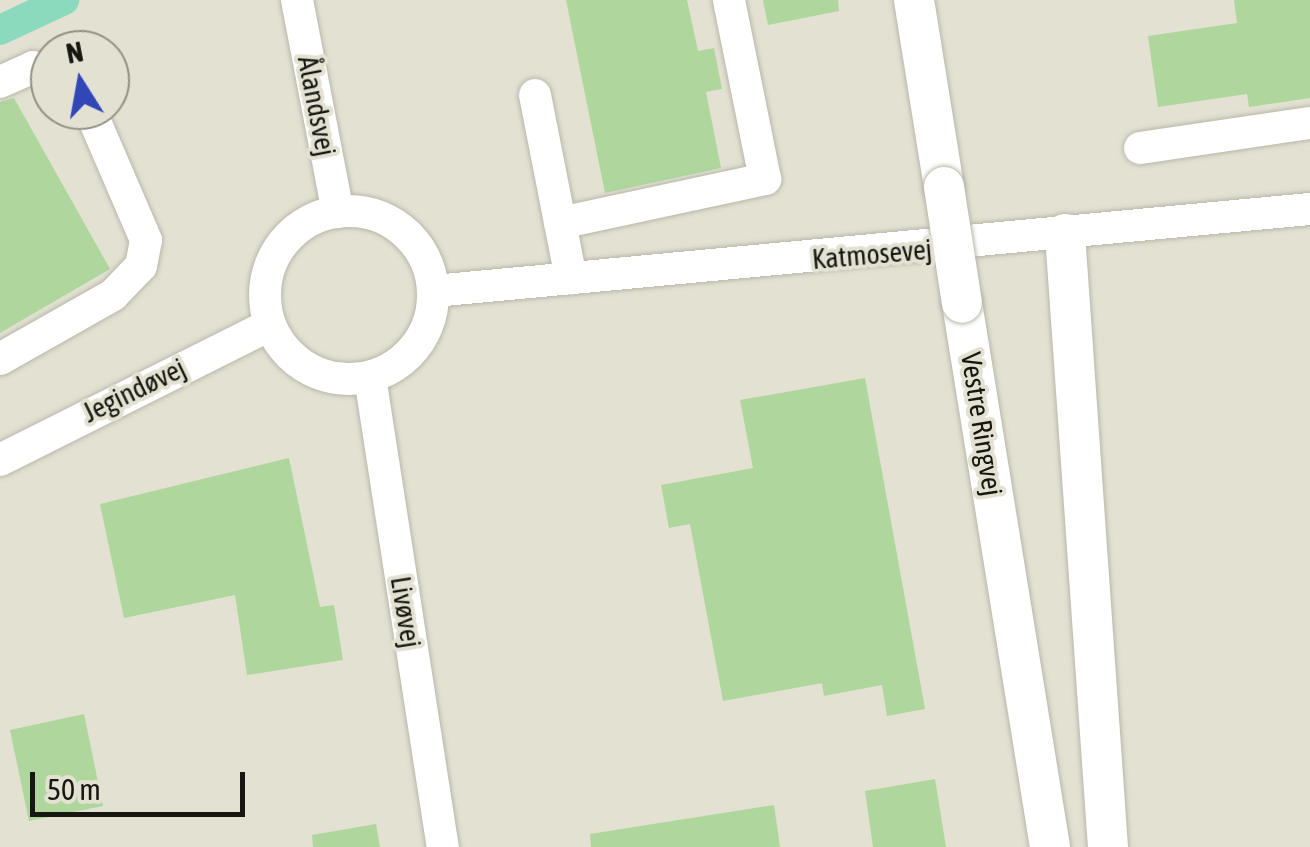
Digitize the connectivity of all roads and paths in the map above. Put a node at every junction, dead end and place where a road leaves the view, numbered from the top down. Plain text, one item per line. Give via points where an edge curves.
1 (297, 0) edge
2 (730, 0) edge
3 (914, 0) edge
4 (30, 68) edge
5 (0, 82) edge
6 (536, 95) dead end
7 (1310, 123) edge
8 (99, 130) edge
9 (1140, 148) dead end
10 (1310, 209) edge
11 (338, 212) junction
12 (560, 222) junction
13 (1065, 234) junction
14 (570, 280) junction
15 (434, 292) junction
16 (270, 325) junction
17 (0, 359) edge
18 (370, 377) junction
19 (0, 460) edge
20 (442, 847) edge
21 (1050, 847) edge
22 (1108, 847) edge

1 - 11 street, Ålandsvej
2 - 12 street via 765,179
3 - 21 main road, Vestre Ringvej, bridge
4 - 5 street
6 - 12 street
7 - 9 street
8 - 17 street via 146,240 141,266 113,295
10 - 13 street, Katmosevej
11 - 15 street via 366,212 413,240
11 - 16 street via 314,219 276,252 265,301
12 - 14 street
13 - 14 street, Katmosevej
13 - 22 main road
14 - 15 street, Katmosevej
15 - 18 street via 417,345
16 - 18 street via 322,375
16 - 19 street, Jegindøvej
18 - 20 street, Livøvej

